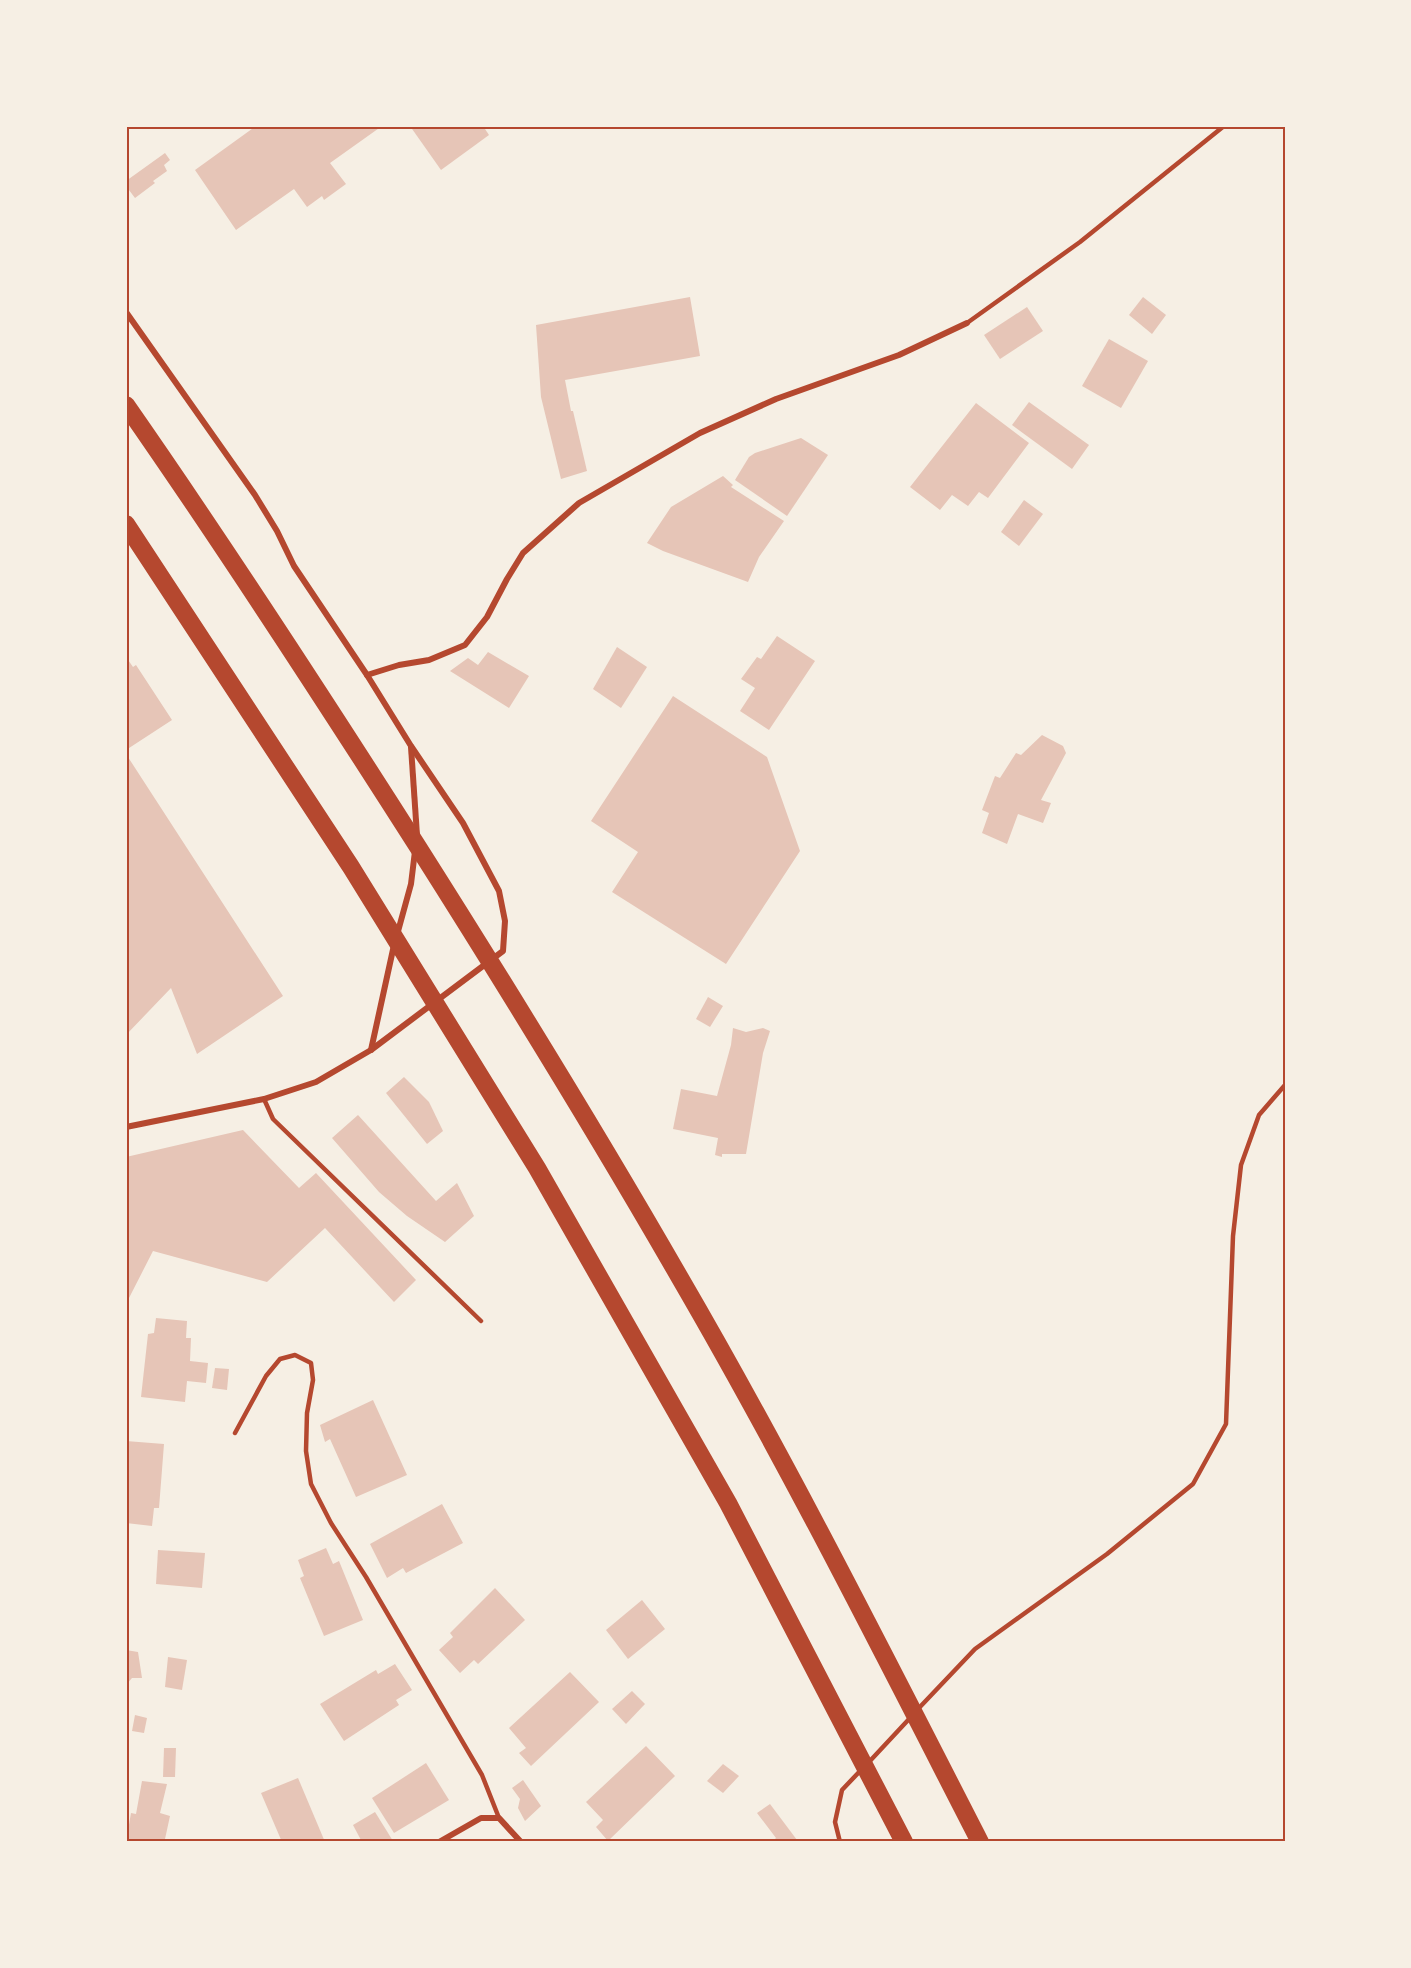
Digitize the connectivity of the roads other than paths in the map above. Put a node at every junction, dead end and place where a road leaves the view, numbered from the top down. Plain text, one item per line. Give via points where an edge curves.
1 (1224, 126) edge
2 (126, 312) edge
3 (967, 323) joint
4 (126, 405) edge
5 (126, 524) edge
6 (367, 675) junction
7 (411, 746) junction
8 (370, 1050) junction
9 (1285, 1085) edge
10 (264, 1099) junction
11 (126, 1127) edge
12 (481, 1322) dead end
13 (235, 1433) dead end
14 (499, 1818) junction
15 (979, 1840) edge
16 (439, 1842) edge
17 (521, 1842) edge
18 (840, 1842) edge
19 (904, 1842) edge

1 - 3 lane via 1080,242
2 - 6 street via 255,495 294,566
3 - 6 street via 899,355 776,399 700,433 579,503 523,553 488,617 465,645 429,660
4 - 15 highway via 199,509 350,741 524,1016 682,1280 808,1510
5 - 19 highway via 351,867 537,1168 728,1503
6 - 7 street
7 - 8 street via 417,831 411,884
7 - 8 street via 463,823 499,891 505,921 504,951
8 - 10 street via 315,1082
9 - 18 lane via 1259,1115 1241,1165 1233,1236 1226,1424 1193,1484 1107,1554 975,1649 842,1790 835,1822
10 - 11 street
10 - 12 lane via 273,1119
13 - 14 lane via 266,1376 280,1359 295,1355 311,1363 306,1451 311,1484 482,1775
14 - 16 street via 481,1818
14 - 17 street

